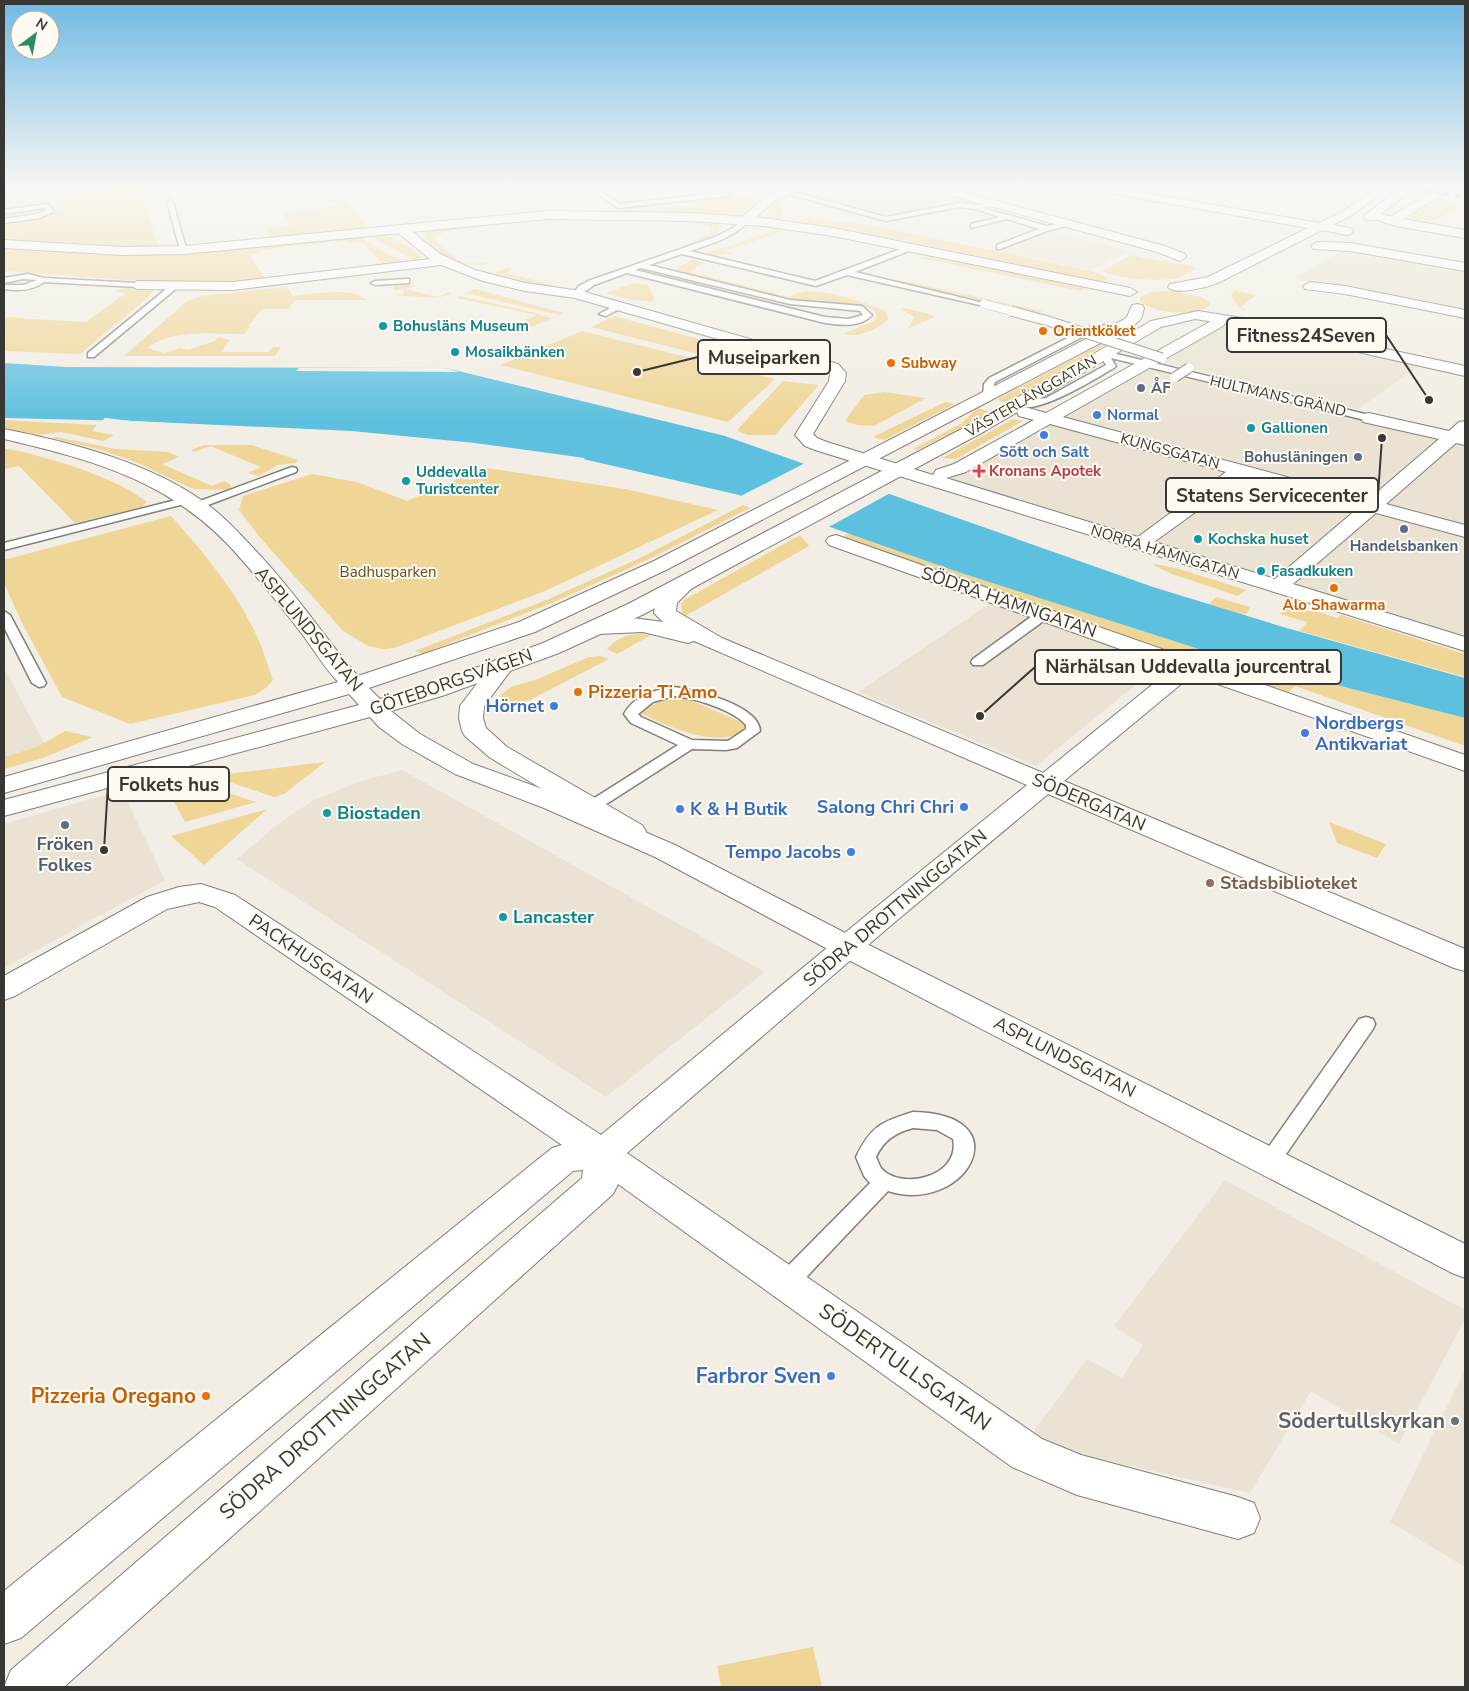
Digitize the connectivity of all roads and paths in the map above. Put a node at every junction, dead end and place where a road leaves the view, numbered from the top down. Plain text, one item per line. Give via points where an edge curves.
1 (397, 267) edge
2 (459, 267) edge
3 (639, 267) edge
4 (646, 267) edge
5 (746, 267) edge
6 (859, 267) edge
7 (1015, 267) edge
8 (1239, 267) edge
9 (365, 271) junction
10 (628, 271) junction
11 (846, 272) junction
12 (6, 279) edge
13 (42, 280) junction
14 (406, 281) dead end
15 (137, 285) joint
16 (1310, 286) dead end
17 (4, 287) edge
18 (174, 287) junction
19 (576, 294) junction
20 (1211, 295) dead end
21 (619, 307) junction
22 (1137, 308) junction
23 (1220, 312) junction
24 (603, 314) dead end
25 (1465, 314) edge
26 (1195, 315) junction
27 (1347, 345) junction
28 (91, 354) dead end
29 (1104, 354) junction
30 (1162, 358) dead end
31 (1143, 364) junction
32 (1188, 368) dead end
33 (1462, 370) edge
34 (1175, 377) dead end
35 (1022, 408) junction
36 (1048, 418) junction
37 (1369, 418) joint
38 (1461, 435) edge
39 (5, 436) edge
40 (864, 459) junction
41 (940, 467) dead end
42 (292, 470) dead end
43 (900, 470) junction
44 (1241, 470) junction
45 (837, 473) joint
46 (872, 485) joint
47 (192, 503) junction
48 (1373, 506) junction
49 (1465, 530) edge
50 (1147, 538) dead end
51 (836, 541) dead end
52 (4, 547) edge
53 (684, 585) junction
54 (1278, 587) junction
55 (1044, 614) junction
56 (4, 615) edge
57 (596, 627) junction
58 (714, 643) junction
59 (1465, 644) edge
60 (978, 662) dead end
61 (1190, 665) junction
62 (502, 666) junction
63 (39, 683) dead end
64 (354, 685) junction
65 (378, 708) junction
66 (689, 744) junction
67 (1465, 763) edge
68 (1045, 783) junction
69 (4, 785) edge
70 (591, 807) junction
71 (4, 808) edge
72 (665, 851) junction
73 (848, 947) junction
74 (1465, 961) edge
75 (4, 989) edge
76 (1366, 1024) dead end
77 (602, 1154) junction
78 (1270, 1161) junction
79 (884, 1182) junction
80 (1465, 1262) edge
81 (786, 1283) junction
82 (1238, 1518) dead end
83 (4, 1621) edge
84 (28, 1687) edge

1 - 9 street
2 - 19 street via 537,289
3 - 10 lane
4 - 10 lane via 790,302 862,309 868,315 851,321 825,320
5 - 11 lane via 816,284
6 - 11 lane
7 - 22 street via 1135,290 1125,298
8 - 20 street via 1201,284 1168,287
9 - 14 lane via 377,285
9 - 18 street via 232,286
10 - 19 lane via 591,283
11 - 30 lane, bridge via 1048,321
12 - 13 lane via 31,276
13 - 15 lane
13 - 17 lane via 24,287
15 - 18 street
16 - 25 street
18 - 28 lane
19 - 21 street
21 - 24 lane
21 - 40 street, NORRA HAMNGATAN via 832,366 838,374 838,381 804,435 821,446
22 - 26 street, VÄSTERLÅNGGATAN
22 - 40 street, VÄSTERLÅNGGATAN via 1134,319 1120,327
23 - 26 street, VÄSTERLÅNGGATAN
23 - 27 street
23 - 31 street
26 - 27 street
26 - 29 street, VÄSTERLÅNGGATAN via 1156,324
27 - 33 street
29 - 31 lane, HULTMANS GRÄND
29 - 35 street, VÄSTERLÅNGGATAN
31 - 36 street
31 - 37 lane, HULTMANS GRÄND
32 - 34 lane, bridge
35 - 36 street, KUNGSGATAN
35 - 43 street, VÄSTERLÅNGGATAN
36 - 41 street via 960,468
36 - 44 street, KUNGSGATAN
37 - 38 street, HULTMANS GRÄND
38 - 48 street
39 - 47 street, ASPLUNDSGATAN via 77,451 118,465 155,481
40 - 43 street, NORRA HAMNGATAN
40 - 45 street, VÄSTERLÅNGGATAN
42 - 47 lane
43 - 46 street, VÄSTERLÅNGGATAN
43 - 54 street, NORRA HAMNGATAN
44 - 48 street, KUNGSGATAN
44 - 50 street
45 - 64 street, GÖTEBORGSVÄGEN via 619,586 527,628
46 - 53 street, GÖTEBORGSVÄGEN
47 - 52 lane
47 - 64 street, ASPLUNDSGATAN via 248,554 332,662
48 - 49 street, KUNGSGATAN
48 - 54 street
51 - 55 street, SÖDRA HAMNGATAN
53 - 57 street, GÖTEBORGSVÄGEN
53 - 58 street, SÖDERGATAN via 667,601 665,612
54 - 59 street, NORRA HAMNGATAN
55 - 60 lane
55 - 61 street, SÖDRA HAMNGATAN
56 - 63 lane
57 - 58 street, SÖDERGATAN via 642,624
57 - 62 street, GÖTEBORGSVÄGEN
58 - 68 street, SÖDERGATAN
61 - 67 street, SÖDRA HAMNGATAN
61 - 68 street, SÖDRA DROTTNINGGATAN
62 - 65 street, GÖTEBORGSVÄGEN
62 - 70 street, ASPLUNDSGATAN via 472,706 474,731 498,752
64 - 65 street, ASPLUNDSGATAN
64 - 69 street, GÖTEBORGSVÄGEN
65 - 71 street, GÖTEBORGSVÄGEN
65 - 72 street, ASPLUNDSGATAN via 388,722 411,739 464,769 553,802
66 - 66 lane via 732,745 753,732 754,724 747,717 684,691 658,693 633,708 631,714 636,720
66 - 70 lane
68 - 73 street, SÖDRA DROTTNINGGATAN
68 - 74 street, SÖDERGATAN
70 - 72 street, ASPLUNDSGATAN
72 - 73 street, ASPLUNDSGATAN
73 - 77 street, SÖDRA DROTTNINGGATAN
73 - 78 street, ASPLUNDSGATAN
75 - 77 street, PACKHUSGATAN via 157,903 201,893 225,901
76 - 78 lane
77 - 81 street, SÖDERTULLSGATAN
77 - 83 street via 564,1158
77 - 84 street, SÖDRA DROTTNINGGATAN via 600,1184
78 - 80 street, ASPLUNDSGATAN
79 - 79 lane via 922,1186 940,1182 961,1160 965,1148 962,1135 948,1125 922,1120 883,1131 872,1143 866,1157 871,1172
79 - 81 lane
81 - 82 street, SÖDERTULLSGATAN via 1027,1453 1077,1475

